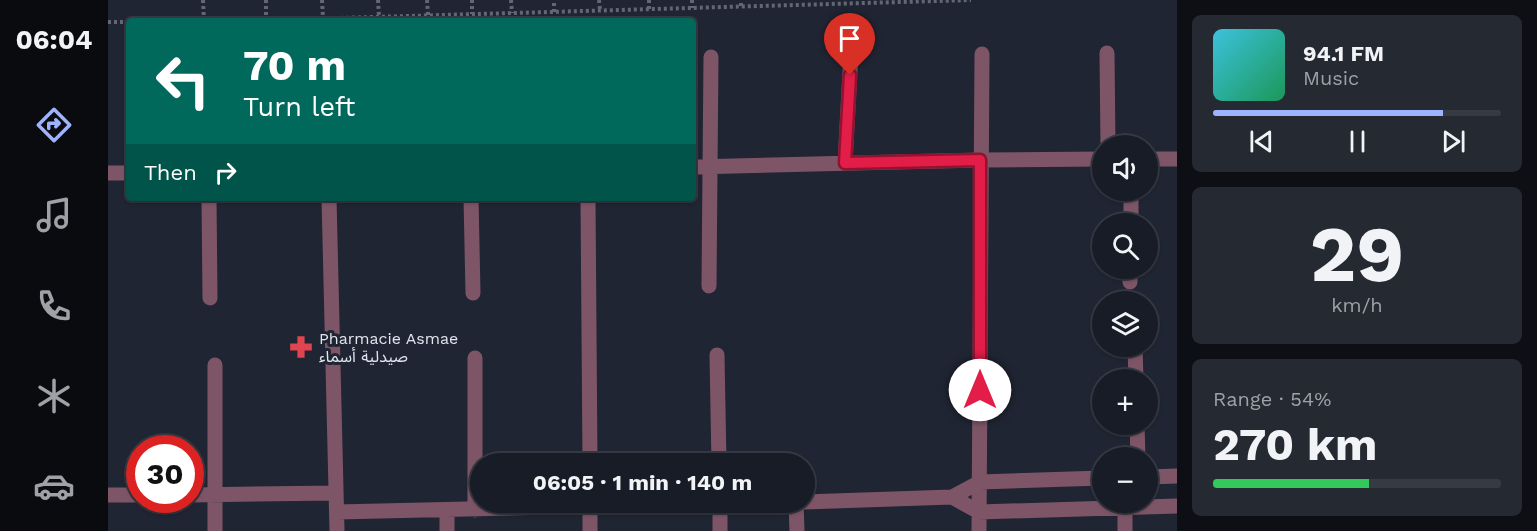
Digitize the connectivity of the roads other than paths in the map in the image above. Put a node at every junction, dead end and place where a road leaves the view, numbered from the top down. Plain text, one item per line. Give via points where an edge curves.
1 (851, 53) dead end
2 (1107, 53) dead end
3 (982, 54) dead end
4 (711, 57) dead end
5 (1108, 135) edge
6 (1092, 159) edge
7 (1158, 159) edge
8 (1177, 159) edge
9 (980, 160) junction
10 (845, 163) junction
11 (696, 167) edge
12 (710, 167) junction
13 (108, 173) edge
14 (126, 173) edge
15 (209, 201) edge
16 (329, 201) edge
17 (471, 201) edge
18 (588, 201) edge
19 (709, 286) dead end
20 (472, 292) dead end
21 (210, 298) dead end
22 (717, 356) dead end
23 (475, 358) dead end
24 (215, 365) dead end
25 (475, 453) edge
26 (590, 453) edge
27 (719, 453) edge
28 (1177, 476) edge
29 (1158, 477) edge
30 (1092, 478) edge
31 (980, 482) junction
32 (336, 493) junction
33 (108, 495) edge
34 (126, 495) edge
35 (204, 495) edge
36 (215, 495) junction
37 (952, 497) junction
38 (815, 502) edge
39 (1158, 506) edge
40 (1177, 506) edge
41 (1092, 507) edge
42 (470, 510) edge
43 (447, 511) junction
44 (337, 512) junction
45 (979, 512) junction
46 (590, 513) edge
47 (720, 513) edge
48 (796, 513) edge
49 (1125, 513) edge
50 (215, 531) edge
51 (337, 531) edge
52 (447, 531) edge
53 (590, 531) edge
54 (720, 531) edge
55 (796, 531) edge
56 (979, 531) edge
57 (1125, 531) edge

1 - 10 street
2 - 5 street
3 - 9 street
4 - 12 street
6 - 9 street
7 - 8 street
9 - 10 street
9 - 31 street
10 - 12 street
11 - 12 street
12 - 19 street
13 - 14 street
15 - 21 street
16 - 32 street
17 - 20 street
18 - 26 street
22 - 27 street
23 - 25 street
24 - 36 street
28 - 29 street
30 - 31 street
31 - 37 street
31 - 45 street
32 - 36 street
32 - 44 street
33 - 34 street
35 - 36 street
36 - 50 street
37 - 38 street
37 - 45 street
39 - 40 street
41 - 45 street
42 - 43 street
43 - 44 street
43 - 52 street
44 - 51 street
45 - 56 street
46 - 53 street
47 - 54 street
48 - 55 street
49 - 57 street

